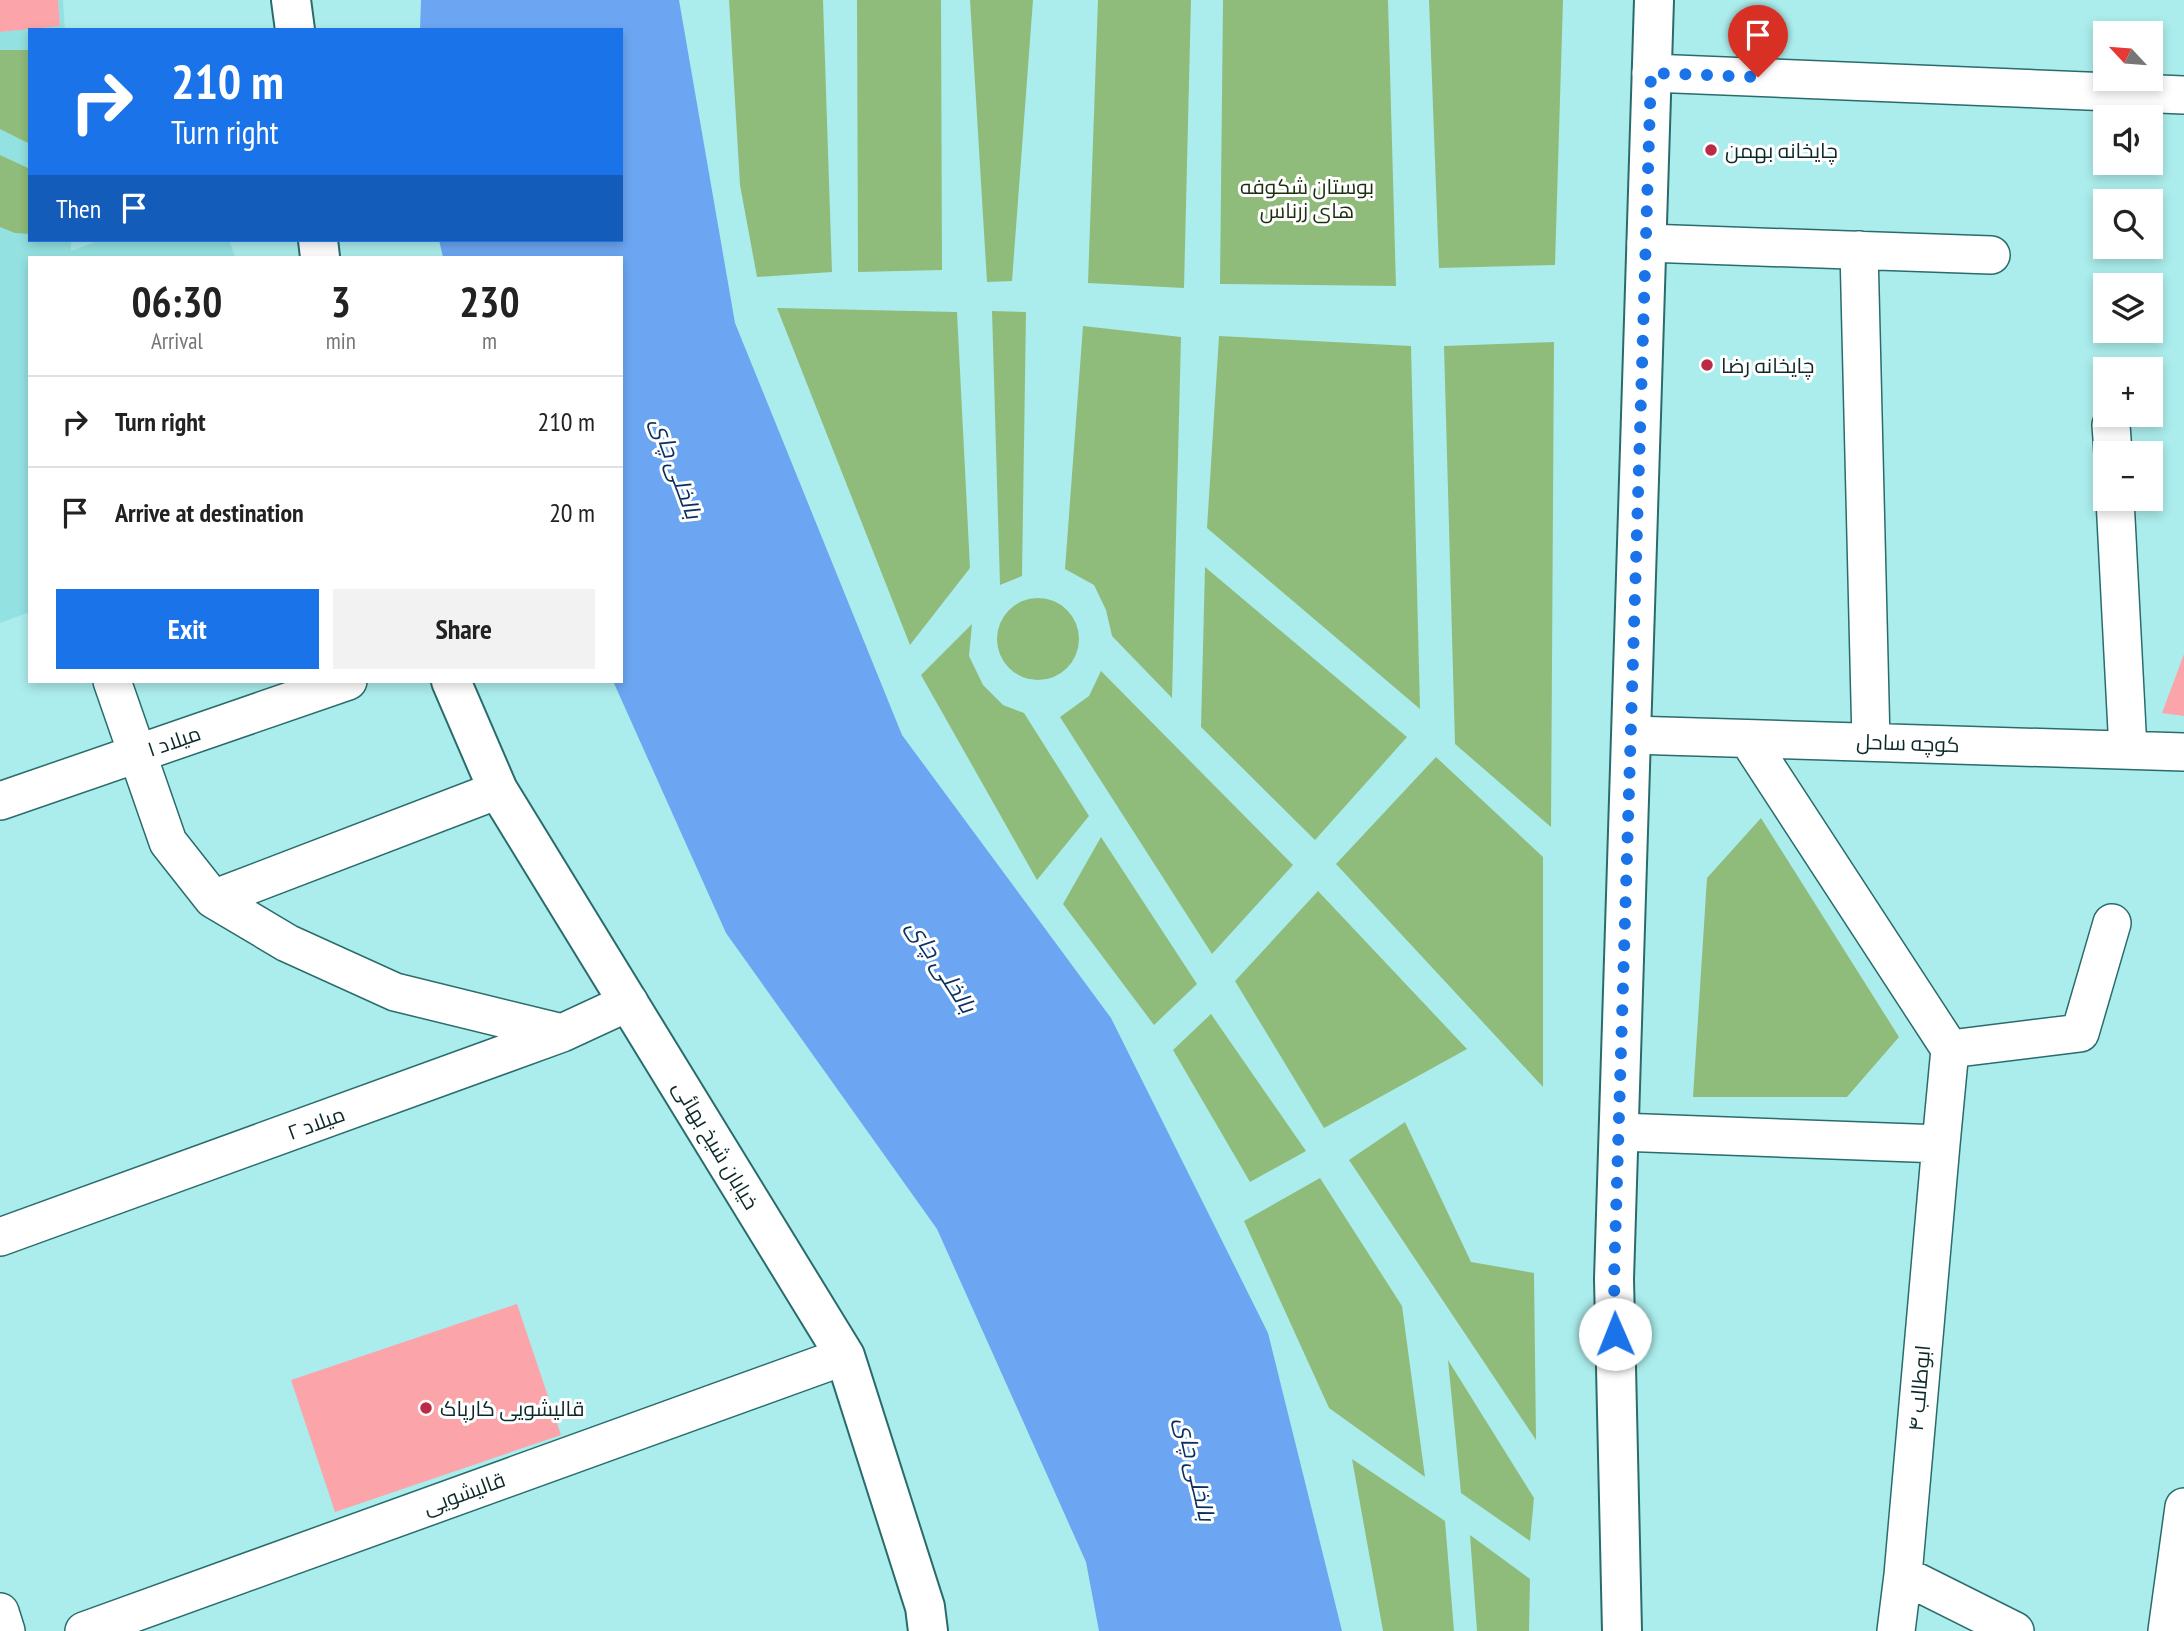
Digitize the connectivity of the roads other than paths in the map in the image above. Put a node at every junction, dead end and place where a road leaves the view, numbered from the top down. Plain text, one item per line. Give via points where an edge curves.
1 (291, 0) edge
2 (1654, 0) edge
3 (295, 28) edge
4 (1651, 73) junction
5 (2184, 95) edge
6 (1646, 243) junction
7 (1859, 250) junction
8 (1991, 255) dead end
9 (2116, 511) edge
10 (113, 683) edge
11 (342, 683) edge
12 (452, 683) edge
13 (1631, 734) junction
14 (1748, 738) junction
15 (1871, 742) junction
16 (2128, 750) junction
17 (2184, 752) edge
18 (139, 753) junction
19 (498, 790) junction
20 (3, 795) edge
21 (213, 900) junction
22 (2112, 923) dead end
23 (629, 1002) junction
24 (562, 1033) junction
25 (1950, 1049) junction
26 (1619, 1132) junction
27 (1941, 1144) junction
28 (0, 1237) edge
29 (845, 1356) junction
30 (2184, 1507) edge
31 (1903, 1574) junction
32 (0, 1612) edge
33 (6, 1631) edge
34 (84, 1631) edge
35 (928, 1631) edge
36 (1622, 1631) edge
37 (1896, 1631) edge
38 (2015, 1631) edge
39 (2166, 1631) edge

1 - 3 main road
2 - 4 main road
4 - 5 street
4 - 6 main road
6 - 7 street
6 - 13 main road
7 - 8 street
7 - 15 street
9 - 16 street
10 - 18 street
11 - 18 street, میلاد ۱
12 - 19 main road, خیابان شیخ بهائی
13 - 14 street, کوچه ساحل
13 - 26 main road
14 - 15 street, کوچه ساحل
14 - 25 street
15 - 16 street, کوچه ساحل
16 - 17 street, کوچه ساحل
18 - 20 street, میلاد ۱
18 - 21 street via 168,842
19 - 21 street
19 - 23 main road, خیابان شیخ بهائی
21 - 24 street via 287,943 395,992
22 - 25 street via 2080,1033
23 - 24 street, میلاد ۲
23 - 29 main road, خیابان شیخ بهائی
24 - 28 street, میلاد ۲
25 - 27 street, ابوطالب ۴
26 - 27 street
26 - 36 main road via 1614,1279
27 - 31 street, ابوطالب ۴
29 - 34 street, قالیشویی
29 - 35 main road, خیابان شیخ بهائی via 925,1606
30 - 39 street
31 - 37 street, ابوطالب ۴
31 - 38 street
32 - 33 street

